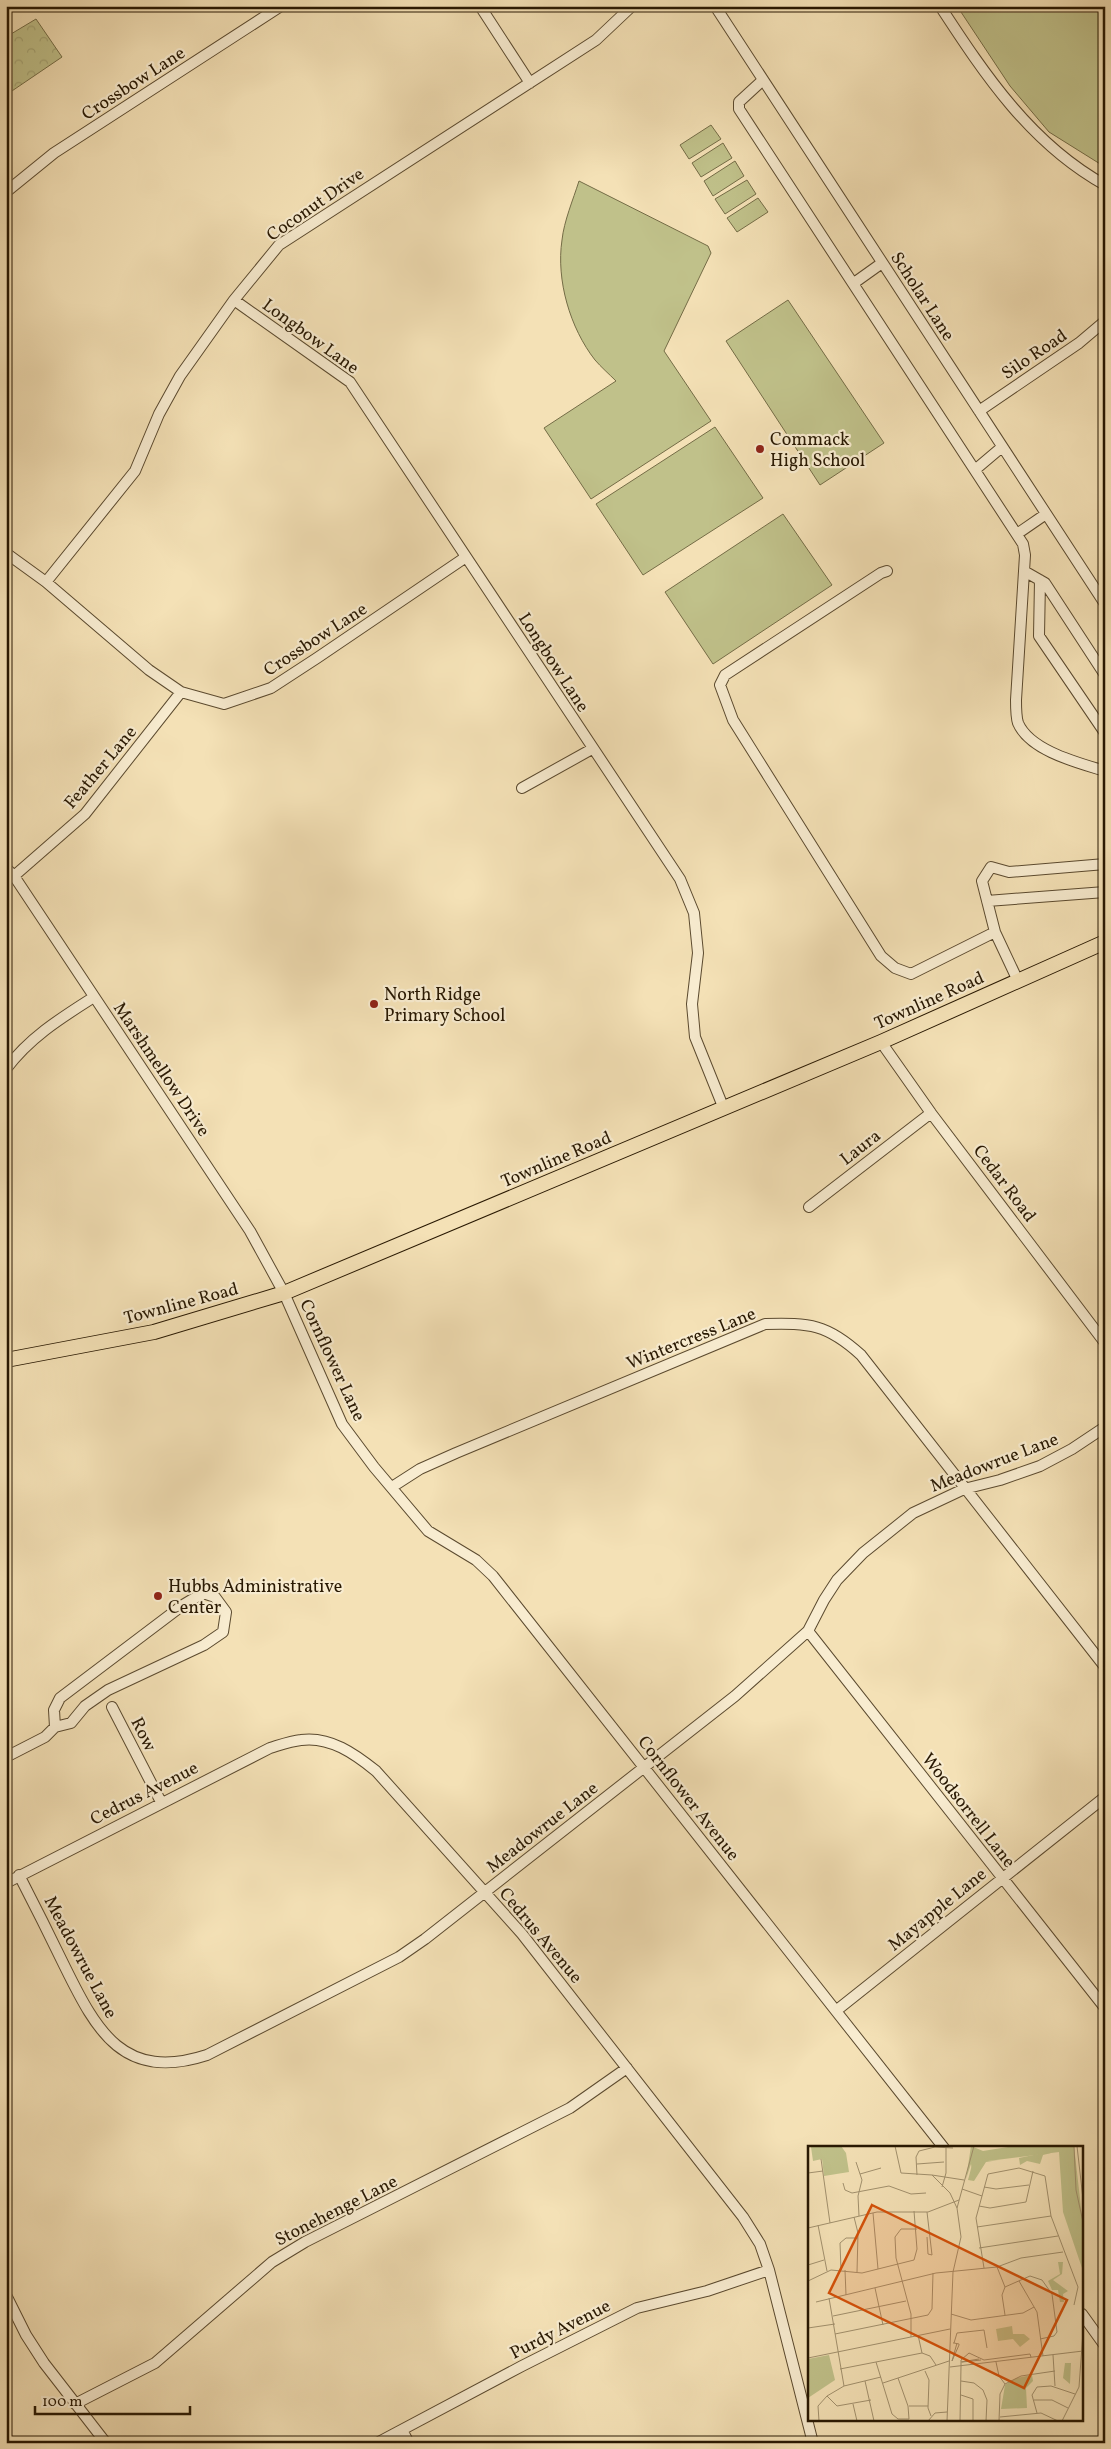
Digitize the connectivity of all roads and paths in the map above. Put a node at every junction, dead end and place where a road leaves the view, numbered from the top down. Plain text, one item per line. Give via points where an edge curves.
1 (281, 6) edge
2 (480, 6) edge
3 (632, 6) edge
4 (715, 6) edge
5 (940, 6) edge
6 (763, 80) junction
7 (530, 83) junction
8 (1105, 185) edge
9 (6, 192) edge
10 (882, 263) junction
11 (854, 283) junction
12 (234, 300) junction
13 (1105, 321) edge
14 (979, 411) junction
15 (1002, 447) junction
16 (976, 469) junction
17 (1046, 514) junction
18 (1017, 534) junction
19 (6, 553) edge
20 (466, 557) junction
21 (1024, 570) junction
22 (887, 571) dead end
23 (1040, 580) junction
24 (46, 582) junction
25 (1105, 604) edge
26 (1105, 675) edge
27 (182, 692) junction
28 (1105, 733) edge
29 (592, 749) junction
30 (1105, 771) edge
31 (522, 788) dead end
32 (1105, 864) edge
33 (6, 868) edge
34 (14, 876) junction
35 (1105, 892) edge
36 (987, 901) junction
37 (996, 932) junction
38 (1105, 942) edge
39 (1018, 981) junction
40 (94, 997) junction
41 (881, 1042) junction
42 (6, 1069) edge
43 (724, 1109) junction
44 (931, 1113) junction
45 (809, 1207) dead end
46 (284, 1293) junction
47 (1101, 1330) edge
48 (1105, 1343) edge
49 (6, 1360) edge
50 (1105, 1427) edge
51 (392, 1487) junction
52 (964, 1489) junction
53 (808, 1631) junction
54 (1105, 1667) edge
55 (112, 1707) dead end
56 (55, 1727) junction
57 (6, 1757) edge
58 (644, 1767) junction
59 (1105, 1797) edge
60 (161, 1802) junction
61 (19, 1875) junction
62 (1002, 1878) junction
63 (6, 1883) edge
64 (485, 1892) junction
65 (1105, 2008) edge
66 (837, 2010) junction
67 (627, 2068) junction
68 (942, 2146) edge
69 (769, 2270) junction
70 (6, 2295) edge
71 (1084, 2317) edge
72 (1105, 2346) edge
73 (805, 2394) edge
74 (75, 2404) junction
75 (808, 2412) edge
76 (810, 2422) edge
77 (402, 2430) junction
78 (106, 2443) edge
79 (377, 2443) edge
80 (409, 2443) edge
81 (813, 2443) edge

1 - 9 street, Crossbow Lane via 54,153
2 - 7 street
3 - 7 street, Coconut Drive via 596,40
4 - 6 street, Scholar Lane
5 - 8 street via 997,91 1024,121 1058,152
6 - 10 street, Scholar Lane
6 - 11 street via 739,102 739,109
7 - 12 street, Coconut Drive via 279,245
10 - 11 street
10 - 14 street, Scholar Lane
11 - 16 street
12 - 20 street, Longbow Lane via 350,382
12 - 24 street, Coconut Drive via 180,376 159,414 135,472
13 - 14 street, Silo Road via 1079,344
14 - 15 street, Scholar Lane
15 - 16 street
15 - 17 street, Scholar Lane
16 - 18 street
17 - 18 street
17 - 25 street, Scholar Lane
18 - 21 street via 1024,549
19 - 24 street, Crossbow Lane
20 - 27 street, Crossbow Lane via 271,688 224,704
20 - 29 street, Longbow Lane
21 - 23 street
21 - 30 street via 1016,700 1018,722 1036,743 1067,759
22 - 37 street via 725,675 720,685 732,720 881,956 895,968 911,974
23 - 26 street via 1046,583
23 - 28 street via 1039,636
24 - 27 street, Crossbow Lane via 149,670
27 - 34 street, Feather Lane via 85,814
29 - 31 street
29 - 43 street, Longbow Lane via 680,879 694,913 698,953 692,1004 695,1037
32 - 36 street via 1009,872 991,867 982,881
33 - 34 street, Marshmellow Drive
34 - 40 street, Marshmellow Drive
35 - 36 street
36 - 37 street
37 - 39 street
38 - 39 main road, Townline Road
39 - 41 main road, Townline Road
40 - 42 street via 22,1048
40 - 46 street, Marshmellow Drive via 250,1231
41 - 43 main road, Townline Road
41 - 44 street, Cedar Road
43 - 46 main road, Townline Road
44 - 45 street, Laura
44 - 47 street, Cedar Road
46 - 49 main road, Townline Road via 154,1332
46 - 51 street, Cornflower Lane via 342,1424
47 - 48 street, Cedar Road
50 - 52 street, Meadowrue Lane via 1040,1466
51 - 52 street, Wintercress Lane via 420,1469 456,1453 726,1339 765,1324 795,1323 821,1328 841,1337 861,1355
51 - 58 street, Cornflower Avenue via 428,1531 476,1560 493,1576
52 - 53 street, Meadowrue Lane via 913,1514 863,1554 837,1580
52 - 54 street, Wintercress Lane
53 - 58 street, Meadowrue Lane via 735,1696
53 - 62 street, Woodsorrell Lane
55 - 60 street, Row
56 - 56 street via 54,1710 60,1698 183,1605 203,1593 215,1597 226,1612 223,1632 108,1690 85,1706 71,1723
56 - 57 street via 44,1737
58 - 64 street, Meadowrue Lane
58 - 66 street, Cornflower Avenue
59 - 62 street, Mayapple Lane
60 - 61 street, Cedrus Avenue
60 - 64 street, Cedrus Avenue via 270,1748 302,1739 328,1742 354,1753 376,1771
61 - 63 street, Cedrus Avenue
61 - 64 street, Meadowrue Lane via 86,2009 104,2035 142,2060 164,2062 185,2062 207,2055 399,1957
62 - 65 street, Woodsorrell Lane
62 - 66 street, Mayapple Lane
64 - 67 street, Cedrus Avenue
66 - 68 street, Cornflower Avenue
67 - 69 street, Cedrus Avenue via 743,2217 760,2244
67 - 74 street, Stonehenge Lane via 570,2108 305,2242 272,2262 155,2363
69 - 73 street, Cedrus Avenue
69 - 77 street, Purdy Avenue via 707,2291 637,2308
70 - 74 street via 26,2335
71 - 72 street
73 - 75 street, Cedrus Avenue
74 - 78 street
76 - 81 street, Cedrus Avenue
77 - 79 street, Purdy Avenue
77 - 80 street

